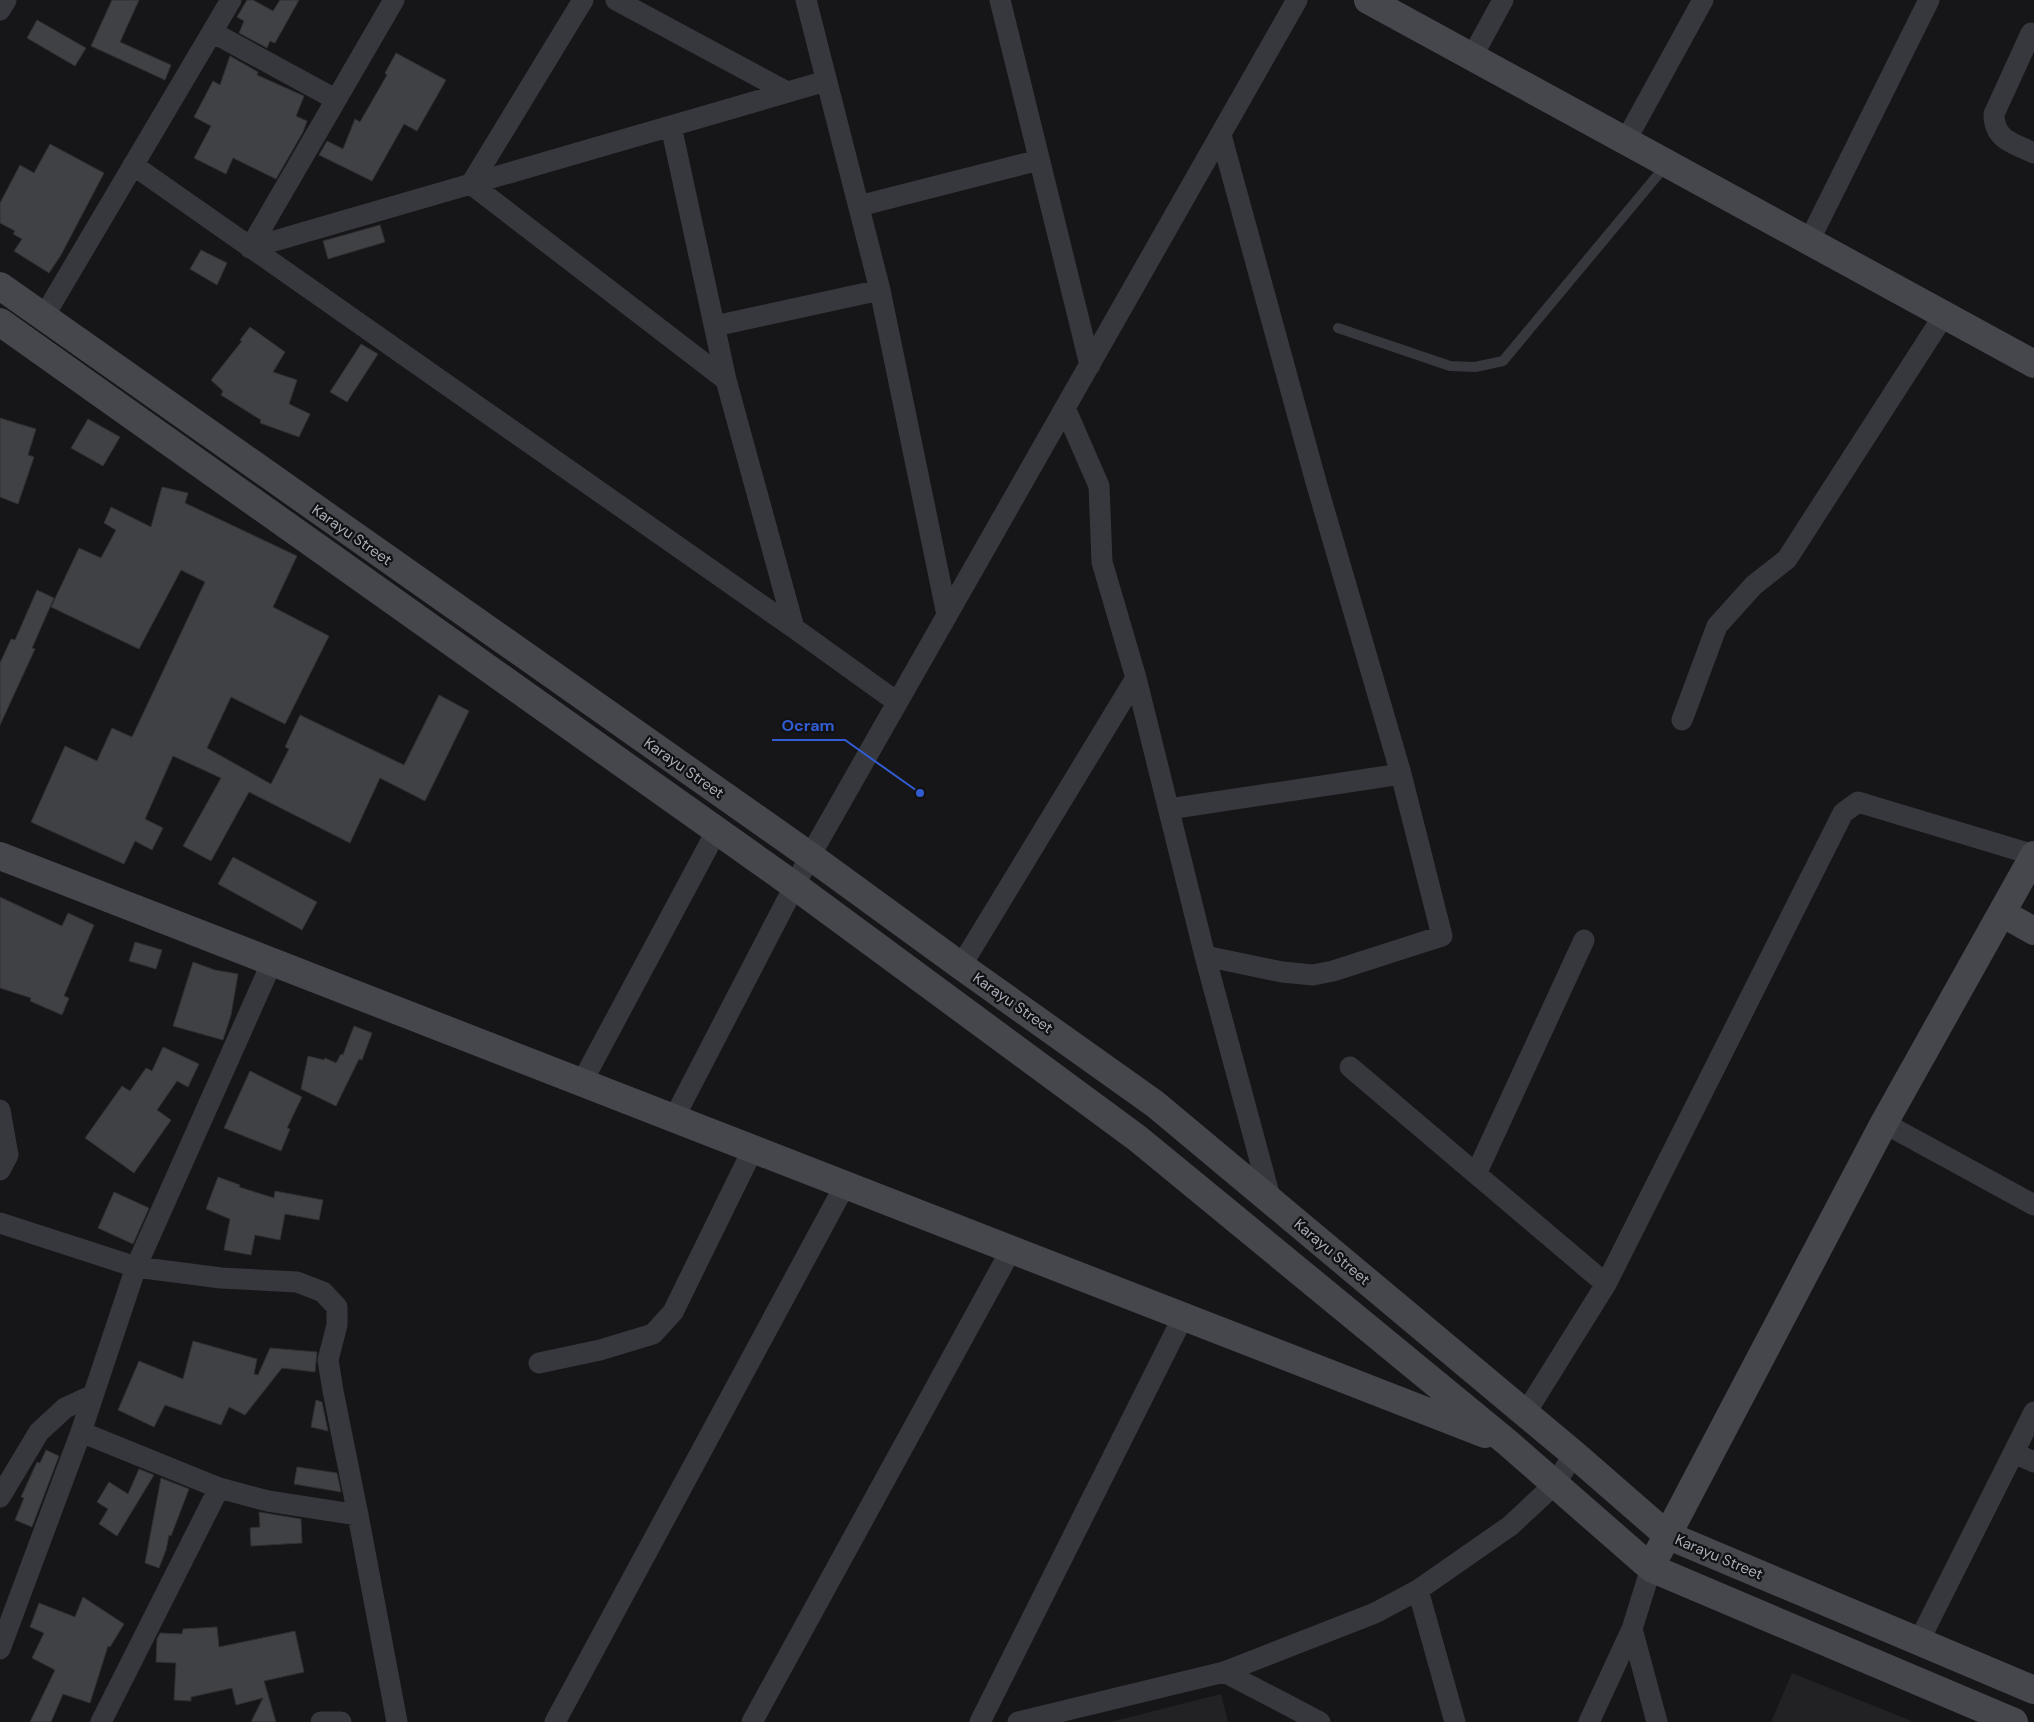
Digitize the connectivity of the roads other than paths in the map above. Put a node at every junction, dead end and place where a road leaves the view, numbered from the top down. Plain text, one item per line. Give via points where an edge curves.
1 (6, 0) edge
2 (231, 0) edge
3 (394, 0) edge
4 (582, 0) edge
5 (616, 0) edge
6 (806, 0) edge
7 (1000, 0) edge
8 (1297, 0) edge
9 (1368, 0) edge
10 (1503, 0) edge
11 (1703, 0) edge
12 (1929, 0) edge
13 (0, 10) edge
14 (212, 32) junction
15 (2031, 33) dead end
16 (1472, 57) junction
17 (826, 81) junction
18 (787, 92) junction
19 (335, 99) junction
20 (671, 126) junction
21 (1220, 135) junction
22 (1626, 140) junction
23 (2034, 153) edge
24 (1039, 160) junction
25 (1668, 163) junction
26 (133, 165) junction
27 (471, 184) junction
28 (859, 206) junction
29 (1809, 241) junction
30 (250, 248) junction
31 (0, 286) edge
32 (880, 290) junction
33 (1944, 315) junction
34 (43, 318) junction
35 (0, 322) edge
36 (716, 326) junction
37 (1338, 328) dead end
38 (2034, 364) edge
39 (1090, 365) junction
40 (726, 380) junction
41 (1065, 408) junction
42 (947, 615) junction
43 (794, 628) junction
44 (1136, 678) junction
45 (897, 702) junction
46 (1682, 720) dead end
47 (1400, 774) junction
48 (1169, 809) junction
49 (717, 830) junction
50 (2034, 855) edge
51 (0, 856) edge
52 (810, 856) junction
53 (794, 886) junction
54 (2002, 913) junction
55 (2034, 931) edge
56 (1584, 940) dead end
57 (1205, 956) junction
58 (272, 962) junction
59 (961, 966) junction
60 (1350, 1067) dead end
61 (582, 1082) junction
62 (0, 1110) edge
63 (674, 1118) junction
64 (1884, 1123) junction
65 (752, 1149) junction
66 (0, 1170) edge
67 (1476, 1174) junction
68 (845, 1185) junction
69 (1271, 1201) junction
70 (2034, 1205) edge
71 (0, 1223) edge
72 (1011, 1250) junction
73 (136, 1267) junction
74 (1606, 1284) junction
75 (1183, 1317) junction
76 (539, 1363) dead end
77 (93, 1395) junction
78 (2034, 1412) edge
79 (1525, 1414) junction
80 (81, 1432) junction
81 (1508, 1443) junction
82 (2014, 1453) junction
83 (1574, 1454) junction
84 (2034, 1462) edge
85 (1555, 1484) junction
86 (219, 1488) junction
87 (0, 1497) edge
88 (358, 1515) junction
89 (1667, 1535) junction
90 (1651, 1568) junction
91 (1418, 1590) junction
92 (1632, 1629) junction
93 (1919, 1641) junction
94 (0, 1650) edge
95 (1224, 1672) junction
96 (2034, 1690) edge
97 (1316, 1721) edge
98 (101, 1722) edge
99 (321, 1722) edge
100 (341, 1722) edge
101 (397, 1722) edge
102 (555, 1722) edge
103 (752, 1722) edge
104 (980, 1722) edge
105 (1018, 1722) edge
106 (1455, 1722) edge
107 (1589, 1722) edge
108 (1658, 1722) edge
109 (2014, 1722) edge

1 - 13 street
2 - 14 street
3 - 19 street
4 - 27 street
5 - 18 street
6 - 17 street
7 - 24 street
8 - 21 street
9 - 16 main road
10 - 16 street
11 - 22 street
12 - 29 street
14 - 19 street
14 - 26 street
15 - 23 street via 1994,114 1994,124 2004,138
16 - 22 main road
17 - 18 street
17 - 28 street
18 - 20 street
19 - 30 street
20 - 27 street
20 - 36 street
21 - 39 street
21 - 47 street
22 - 25 main road
24 - 28 street
24 - 39 street
25 - 29 main road
25 - 37 lane via 1503,360 1475,367 1450,366
26 - 30 street
26 - 34 street
27 - 30 street
27 - 40 street
28 - 32 street
29 - 33 main road
30 - 43 street
31 - 34 main road, Karayu Street
32 - 36 street
32 - 42 street
33 - 38 main road
33 - 46 street via 1787,559 1754,585 1717,626
34 - 52 main road, Karayu Street
35 - 49 main road, Karayu Street
36 - 40 street
39 - 41 street
40 - 43 street
41 - 42 street
41 - 44 street via 1099,486 1102,562
42 - 45 street
43 - 45 street
44 - 48 street
44 - 59 street
45 - 52 street
47 - 48 street
47 - 57 street via 1442,936 1313,975
48 - 57 street
49 - 53 main road, Karayu Street
49 - 61 street
50 - 54 main road
50 - 74 street via 1858,802 1843,813
51 - 58 main road
52 - 53 street
52 - 59 main road, Karayu Street
53 - 63 street
53 - 81 main road, Karayu Street via 1137,1138
54 - 55 main road
54 - 64 main road
56 - 67 street
57 - 69 street
58 - 61 main road
58 - 73 street
59 - 69 main road, Karayu Street via 1155,1104
60 - 67 street
61 - 63 main road
62 - 66 street via 8,1155
63 - 65 main road
64 - 70 street
64 - 89 main road
65 - 68 main road
65 - 76 street via 673,1312 653,1334
67 - 74 street
68 - 72 main road
68 - 102 street
69 - 79 main road, Karayu Street
71 - 73 street
72 - 75 main road
72 - 103 street
73 - 77 street
73 - 88 street via 221,1278 297,1282 323,1292 337,1307 337,1326 328,1360
74 - 79 street
75 - 81 main road
75 - 104 street
77 - 80 street
77 - 87 street via 65,1408 39,1432
78 - 82 street
79 - 83 main road, Karayu Street
80 - 86 street
80 - 94 street
81 - 85 main road, Karayu Street
82 - 84 street
82 - 93 street
83 - 85 street
83 - 89 main road, Karayu Street
85 - 90 main road, Karayu Street
85 - 91 street via 1510,1526
86 - 88 street via 268,1501
86 - 98 street
88 - 101 street
89 - 90 main road
89 - 93 main road, Karayu Street
90 - 92 street
90 - 109 main road, Karayu Street
91 - 95 street via 1375,1613
91 - 106 street
92 - 107 street
92 - 108 street
93 - 96 main road, Karayu Street
95 - 97 street
95 - 105 street
99 - 100 street

